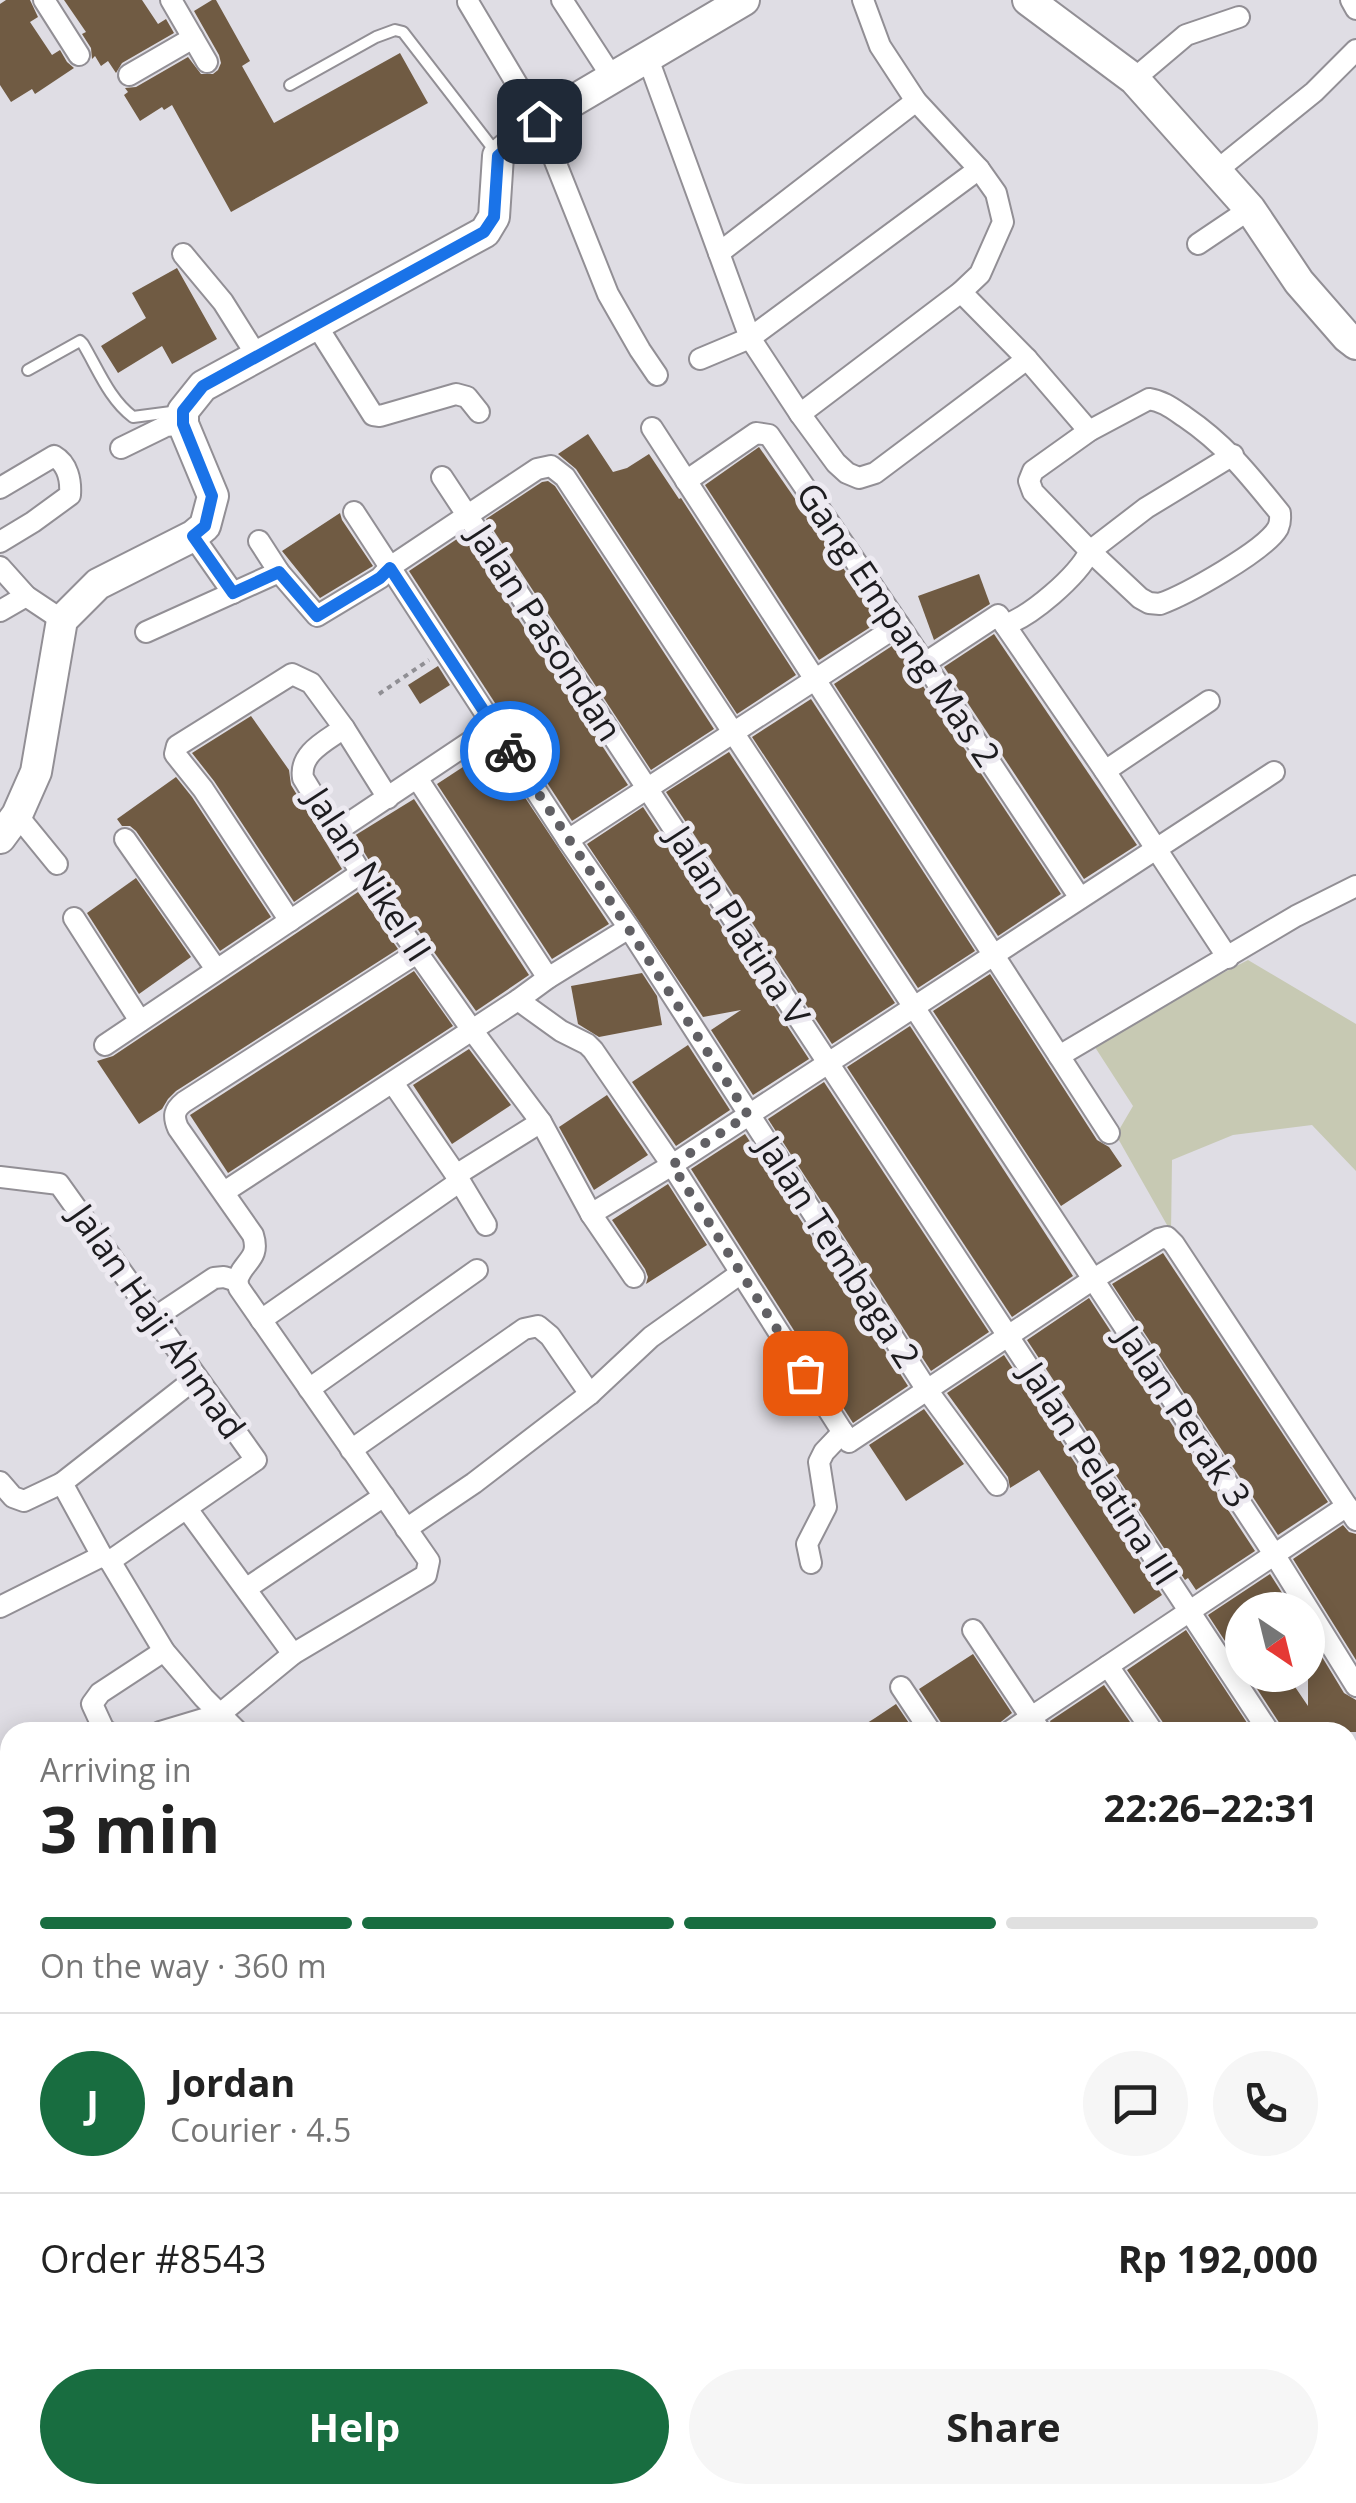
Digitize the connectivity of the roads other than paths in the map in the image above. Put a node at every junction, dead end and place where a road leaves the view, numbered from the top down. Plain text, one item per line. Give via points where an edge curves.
1 (44, 0) edge
2 (171, 0) edge
3 (562, 0) edge
4 (744, 0) edge
5 (863, 0) edge
6 (1028, 0) edge
7 (1350, 0) edge
8 (468, 2) edge
9 (712, 8) edge
10 (1356, 9) edge
11 (1239, 16) dead end
12 (193, 38) junction
13 (1356, 50) edge
14 (79, 55) dead end
15 (647, 56) junction
16 (207, 62) dead end
17 (129, 75) dead end
18 (612, 77) junction
19 (1134, 78) junction
20 (290, 85) dead end
21 (916, 101) junction
22 (539, 121) junction
23 (498, 156) junction
24 (978, 169) junction
25 (1216, 171) junction
26 (1250, 209) junction
27 (1198, 244) dead end
28 (718, 253) junction
29 (182, 254) dead end
30 (961, 292) junction
31 (315, 323) junction
32 (750, 338) junction
33 (1356, 344) edge
34 (257, 356) junction
35 (700, 359) dead end
36 (1027, 359) junction
37 (28, 370) dead end
38 (658, 375) dead end
39 (479, 412) dead end
40 (800, 414) junction
41 (183, 418) junction
42 (652, 428) dead end
43 (1090, 431) junction
44 (121, 448) dead end
45 (1233, 455) junction
46 (442, 477) dead end
47 (686, 480) junction
48 (0, 488) edge
49 (354, 512) dead end
50 (467, 516) junction
51 (193, 536) junction
52 (259, 541) dead end
53 (0, 542) edge
54 (1090, 551) junction
55 (0, 566) edge
56 (390, 568) junction
57 (279, 572) junction
58 (233, 593) junction
59 (26, 596) junction
60 (0, 612) edge
61 (62, 620) junction
62 (900, 625) junction
63 (1004, 625) junction
64 (146, 632) dead end
65 (925, 663) junction
66 (815, 680) junction
67 (1209, 701) dead end
68 (494, 726) junction
69 (344, 728) junction
70 (732, 734) junction
71 (1105, 772) junction
72 (1274, 772) dead end
73 (417, 778) junction
74 (647, 788) junction
75 (388, 798) junction
76 (8, 826) edge
77 (337, 831) junction
78 (125, 839) dead end
79 (568, 840) junction
80 (1156, 849) junction
81 (57, 864) dead end
82 (361, 873) junction
83 (1356, 886) edge
84 (1080, 898) junction
85 (74, 918) dead end
86 (290, 922) junction
87 (628, 928) junction
88 (417, 953) junction
89 (993, 956) junction
90 (1228, 958) junction
91 (216, 969) junction
92 (548, 978) junction
93 (518, 1000) junction
94 (913, 1008) junction
95 (140, 1022) junction
96 (472, 1030) junction
97 (106, 1045) dead end
98 (1059, 1056) junction
99 (828, 1063) junction
100 (393, 1083) junction
101 (748, 1115) junction
102 (542, 1122) junction
103 (1108, 1133) dead end
104 (672, 1165) junction
105 (0, 1176) edge
106 (457, 1178) junction
107 (224, 1192) junction
108 (591, 1214) junction
109 (486, 1226) dead end
110 (477, 1270) dead end
111 (741, 1273) junction
112 (634, 1277) dead end
113 (1092, 1280) junction
114 (237, 1281) junction
115 (154, 1318) junction
116 (261, 1320) junction
117 (1008, 1336) junction
118 (196, 1378) junction
119 (309, 1389) junction
120 (927, 1390) junction
121 (590, 1394) junction
122 (846, 1437) junction
123 (351, 1450) junction
124 (0, 1482) edge
125 (62, 1483) junction
126 (997, 1485) dead end
127 (384, 1496) junction
128 (186, 1508) junction
129 (1351, 1513) edge
130 (406, 1529) junction
131 (1274, 1554) junction
132 (106, 1558) junction
133 (811, 1563) dead end
134 (247, 1588) junction
135 (0, 1607) edge
136 (1189, 1612) junction
137 (973, 1630) dead end
138 (164, 1651) junction
139 (293, 1654) junction
140 (1108, 1666) junction
141 (1356, 1686) edge
142 (901, 1687) dead end
143 (220, 1714) junction
144 (100, 1722) edge
145 (193, 1722) edge
146 (228, 1722) edge
147 (924, 1722) edge
148 (1034, 1722) edge
149 (1040, 1722) edge
150 (1146, 1722) edge
151 (1262, 1722) edge

1 - 14 street
2 - 12 street
3 - 18 street
4 - 9 street
5 - 21 street via 880,46
6 - 19 street
7 - 10 street
8 - 22 street
9 - 15 street
11 - 19 street via 1186,35
12 - 16 street
12 - 17 street
13 - 25 street
15 - 18 street
15 - 28 street
18 - 22 street
19 - 25 street
20 - 23 lane via 376,37 403,32
21 - 24 street
21 - 28 street
22 - 23 street
22 - 38 street via 608,294
23 - 31 street via 494,217 484,232
24 - 30 street via 996,192 1004,222 980,274
24 - 32 street
25 - 26 street
26 - 27 street
26 - 33 street via 1299,282
28 - 32 street
29 - 34 street
30 - 36 street
30 - 40 street
31 - 34 street
31 - 39 street via 373,415 456,394
32 - 35 street
32 - 40 street
34 - 41 street via 203,386
36 - 40 street via 867,476 858,478 836,463
36 - 43 street
37 - 41 lane via 80,342 133,417
41 - 44 street
41 - 51 street via 212,496 205,526
42 - 47 street
43 - 45 street via 1157,400
43 - 54 street via 1033,471 1029,482
45 - 54 street
45 - 54 street via 1280,512 1275,532 1258,548 1160,604 1140,598
46 - 50 street, Jalan Pasondan
47 - 62 street, Gang Empang Mas 2 via 756,433 768,435
47 - 66 street
48 - 53 street via 54,456 71,481 70,495
49 - 56 street, Jalan Tembaga 2
50 - 56 street
50 - 70 street, Jalan Perak 3 via 538,469 551,466 565,477
50 - 74 street, Jalan Pasondan
51 - 58 street
51 - 61 street via 98,584
52 - 57 street
54 - 63 street via 1056,589
55 - 59 street
56 - 57 street via 317,616
56 - 68 street, Jalan Tembaga 2
57 - 58 street
58 - 64 street
59 - 60 street
59 - 61 street
61 - 76 street via 36,772
62 - 65 street, Gang Empang Mas 2
62 - 66 street
63 - 65 street via 998,615
63 - 71 street
65 - 84 street, Gang Empang Mas 2
66 - 70 street
66 - 89 street
67 - 71 street
68 - 73 street
68 - 79 street, Jalan Tembaga 2
69 - 75 street
69 - 77 street, Jalan Nikel II via 306,757 302,769
69 - 86 street via 312,683 292,674 177,746 175,754
70 - 74 street
70 - 94 street, Jalan Perak 3
71 - 80 street
72 - 80 street
73 - 75 street
73 - 92 street
74 - 79 street
74 - 99 street, Jalan Platina V
75 - 77 street
76 - 81 street
77 - 82 street, Jalan Nikel II
78 - 91 street
79 - 87 street, Jalan Tembaga 2
80 - 84 street
80 - 90 street
82 - 86 street
82 - 88 street, Jalan Nikel II
83 - 90 street
84 - 89 street
85 - 95 street
86 - 91 street
87 - 92 street
87 - 101 street, Jalan Tembaga 2
88 - 96 street, Jalan Nikel II
88 - 107 street via 178,1107 178,1128
89 - 94 street
89 - 98 street
90 - 98 street
91 - 95 street
92 - 93 street
93 - 96 street
93 - 104 street via 594,1050
94 - 99 street
94 - 113 street, Jalan Perak 3
95 - 97 street
96 - 100 street
96 - 102 street, Jalan Nikel II
98 - 103 street
99 - 101 street
99 - 117 street, Jalan Platina V
100 - 106 street
100 - 107 street
101 - 104 street
101 - 120 street, Jalan Tembaga 2
102 - 106 street
102 - 108 street, Jalan Nikel II
104 - 108 street
104 - 111 street
105 - 115 street, Jalan Haji Ahmad via 59,1184
106 - 109 street
106 - 116 street
107 - 114 street via 256,1245
108 - 112 street, Jalan Nikel II
110 - 119 street
111 - 121 street via 652,1337
111 - 122 street
113 - 117 street
113 - 129 street via 1167,1237
113 - 131 street, Jalan Perak 3
114 - 115 street via 214,1278
114 - 116 street
115 - 118 street, Jalan Haji Ahmad
116 - 119 street
117 - 120 street
117 - 136 street, Jalan Pelatina III
118 - 125 street
118 - 128 street, Jalan Haji Ahmad via 256,1460
119 - 123 street
120 - 122 street
120 - 126 street, Jalan Tembaga 2
121 - 123 street via 550,1336 532,1326
121 - 130 street
122 - 133 street via 819,1462 826,1507 808,1544
123 - 127 street
124 - 125 street via 24,1501
125 - 132 street
127 - 130 street
127 - 134 street
128 - 132 street
128 - 134 street
129 - 131 street
130 - 139 street via 428,1562 426,1575
131 - 136 street
131 - 141 street, Jalan Perak 3
132 - 135 street
132 - 138 street
134 - 139 street
136 - 140 street
136 - 151 street, Jalan Pelatina III
137 - 148 street
138 - 143 street
138 - 144 street via 100,1693 92,1704
139 - 143 street
140 - 149 street
140 - 150 street
142 - 147 street
143 - 145 street
143 - 146 street

